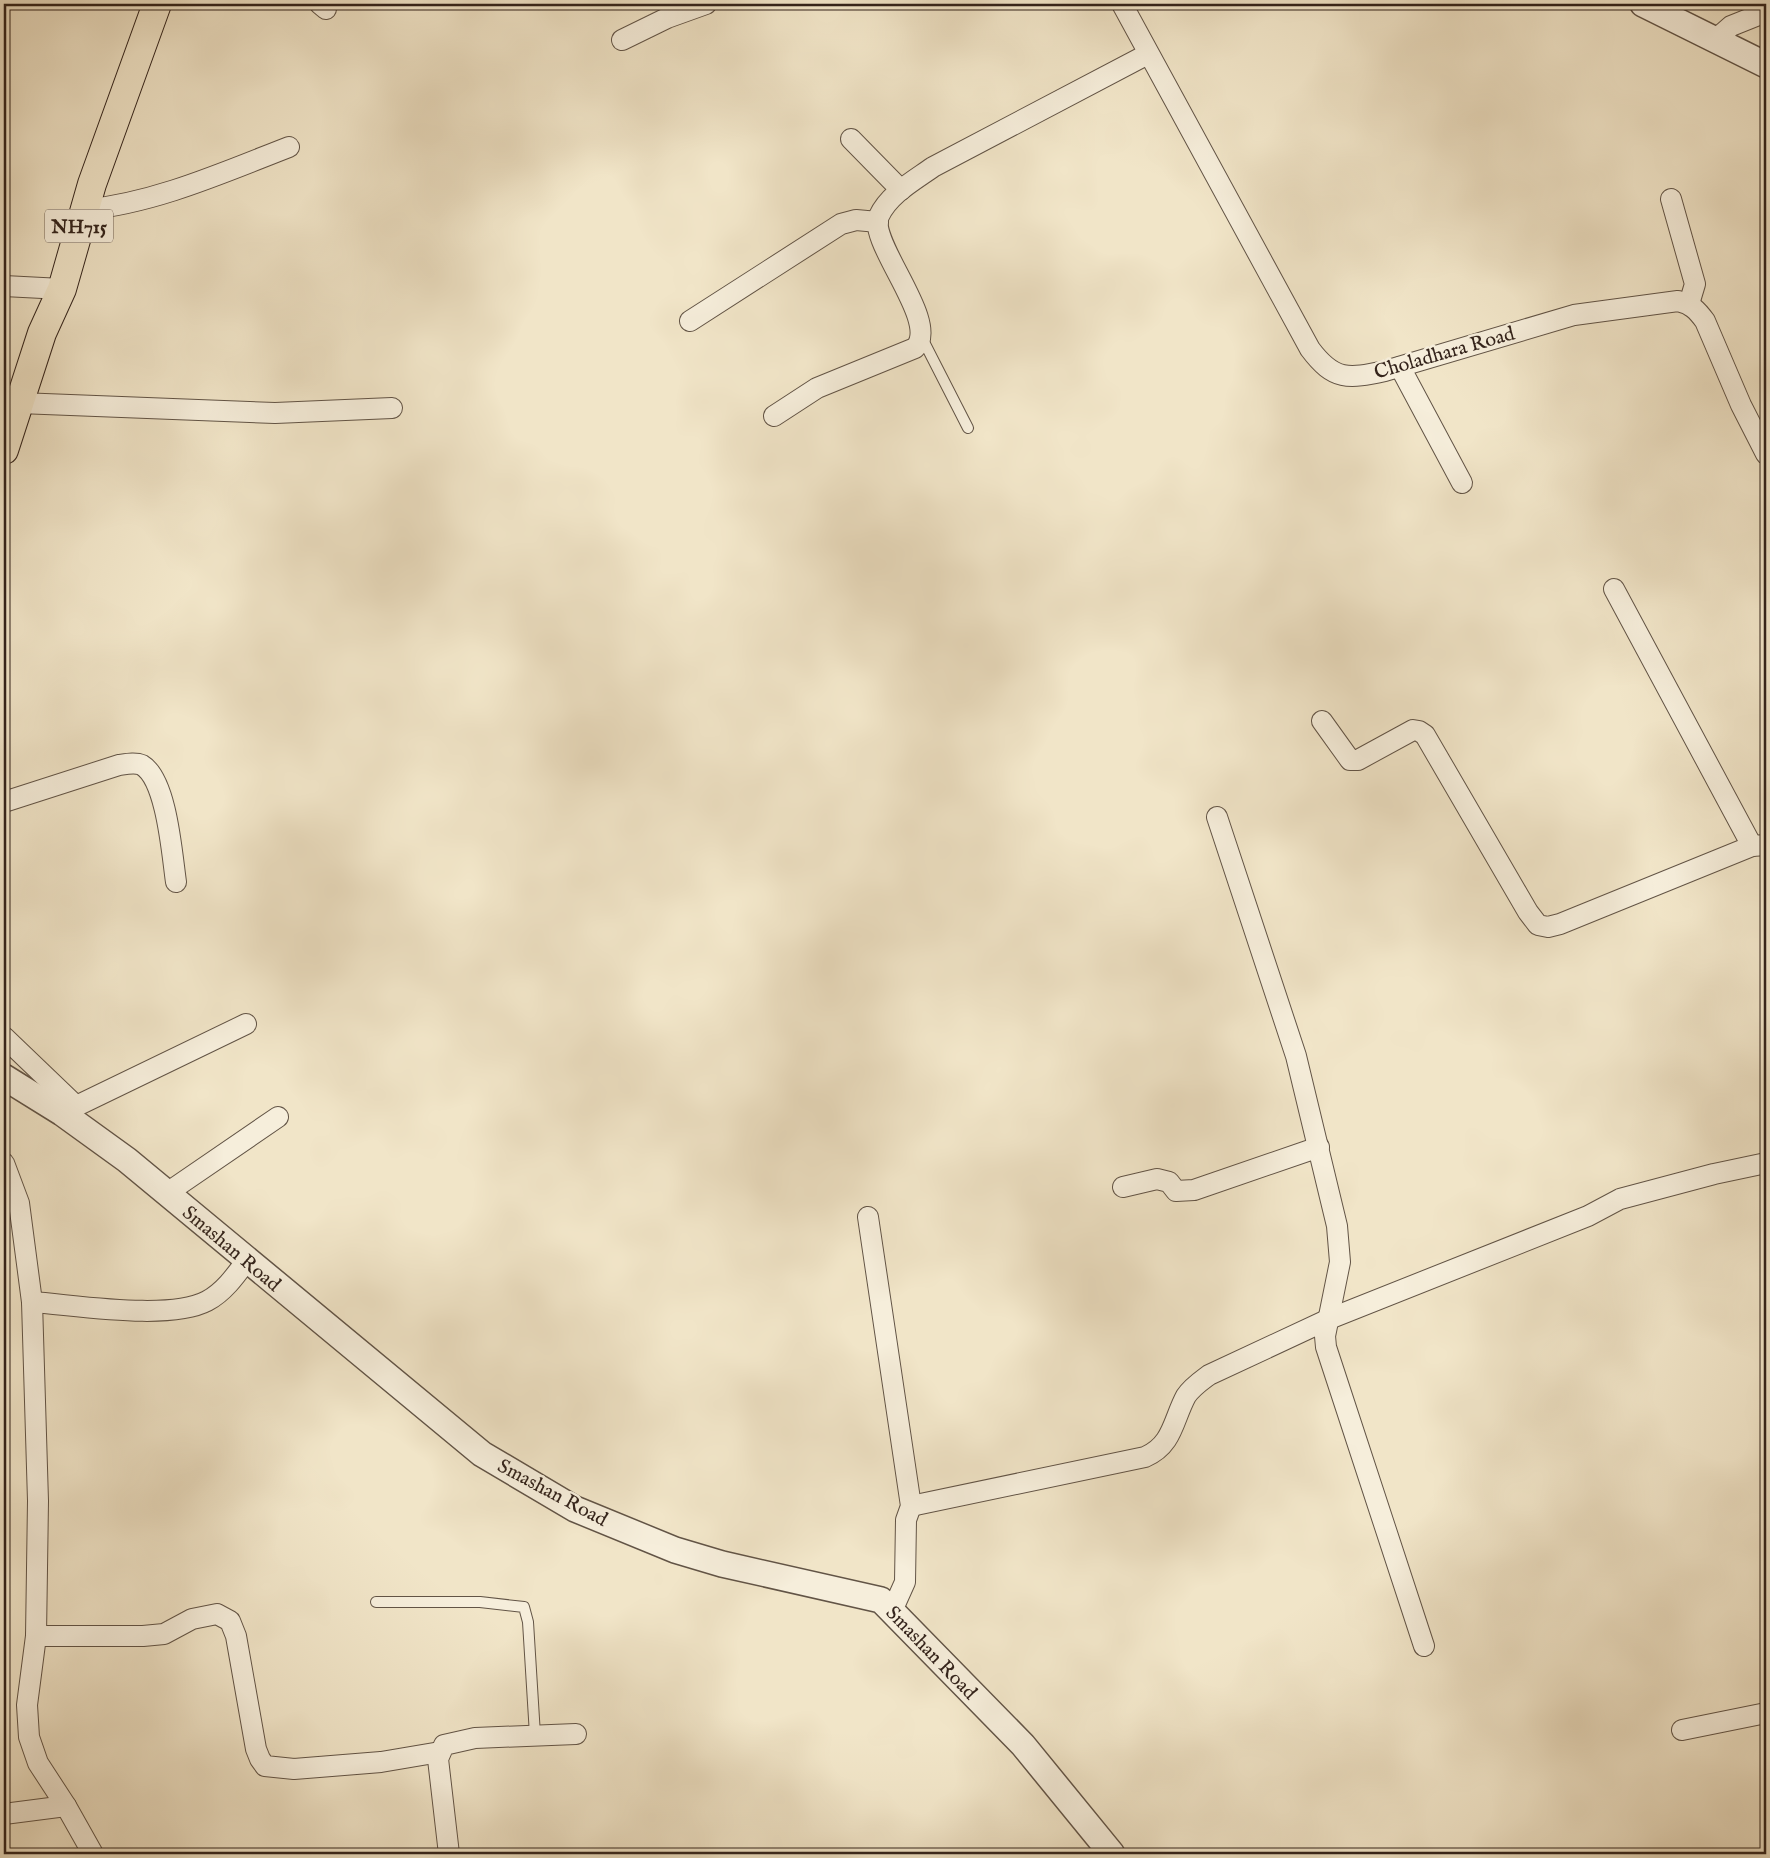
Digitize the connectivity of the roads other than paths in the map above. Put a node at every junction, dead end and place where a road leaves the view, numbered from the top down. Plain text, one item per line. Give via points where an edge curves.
1 (157, 4) edge
2 (706, 4) edge
3 (1122, 4) edge
4 (1643, 4) edge
5 (1766, 12) edge
6 (622, 40) dead end
7 (1715, 40) junction
8 (1148, 54) junction
9 (1766, 65) edge
10 (851, 139) dead end
11 (289, 147) dead end
12 (900, 190) junction
13 (1671, 198) dead end
14 (84, 210) junction
15 (878, 222) junction
16 (4, 286) edge
17 (62, 289) junction
18 (1689, 304) junction
19 (690, 321) dead end
20 (922, 338) junction
21 (1400, 367) junction
22 (19, 403) junction
23 (392, 408) dead end
24 (774, 416) dead end
25 (968, 428) dead end
26 (4, 450) edge
27 (1766, 454) edge
28 (1462, 483) dead end
29 (1614, 589) dead end
30 (1322, 721) dead end
31 (4, 802) edge
32 (1217, 817) dead end
33 (1759, 846) edge
34 (176, 882) dead end
35 (246, 1024) dead end
36 (4, 1037) edge
37 (4, 1077) edge
38 (69, 1109) junction
39 (278, 1117) dead end
40 (1318, 1147) junction
41 (4, 1163) edge
42 (1766, 1163) edge
43 (1123, 1187) dead end
44 (166, 1193) junction
45 (868, 1217) dead end
46 (247, 1260) junction
47 (32, 1302) junction
48 (1329, 1319) junction
49 (911, 1506) junction
50 (376, 1602) dead end
51 (892, 1611) junction
52 (36, 1636) junction
53 (1424, 1646) dead end
54 (1766, 1713) edge
55 (1682, 1730) dead end
56 (576, 1734) dead end
57 (535, 1735) junction
58 (440, 1752) junction
59 (66, 1806) junction
60 (4, 1814) edge
61 (93, 1854) edge
62 (449, 1854) edge
63 (1112, 1854) edge

1 - 14 highway, NH715
2 - 6 street
3 - 8 street, Choladhara Road
4 - 7 street
5 - 7 street via 1731,26
7 - 9 street
8 - 12 street via 933,167
8 - 21 street, Choladhara Road via 1310,349 1321,363 1342,375 1362,376
10 - 12 street
11 - 14 street via 163,194 112,207
12 - 15 street via 880,214
13 - 18 street via 1694,275 1694,292
14 - 17 highway, NH715
15 - 19 street via 856,220 841,224
15 - 20 street via 882,239 915,312
16 - 17 street
17 - 22 highway, NH715 via 42,333
18 - 21 street, Choladhara Road via 1668,301 1574,315
18 - 27 street via 1705,322
20 - 24 street via 915,348 817,388
20 - 25 lane
21 - 28 street
22 - 23 street via 275,413
22 - 26 highway, NH715
29 - 33 street
30 - 33 street via 1350,760 1358,760 1413,730 1425,735 1538,925 1560,924
31 - 34 street via 119,765 142,765 156,783 164,807
32 - 40 street via 1296,1056
35 - 38 street
36 - 38 street
37 - 38 street, Smashan Road
38 - 44 street, Smashan Road
39 - 44 street
40 - 43 street via 1194,1190 1176,1191 1169,1182 1157,1179
40 - 48 street via 1340,1246
41 - 47 street via 20,1203
42 - 48 street via 1620,1199 1588,1216
44 - 46 street, Smashan Road
45 - 49 street
46 - 47 street via 221,1292 207,1301 185,1308 146,1310
46 - 51 street, Smashan Road via 482,1454 575,1509 675,1550 722,1564 881,1600
47 - 52 street via 37,1432
48 - 49 street via 1210,1375 1194,1386 1186,1395 1165,1444 1151,1455
48 - 53 street via 1326,1346
49 - 51 street via 906,1520 904,1582
50 - 57 lane via 480,1602 524,1607 528,1622
51 - 63 street, Smashan Road via 1023,1745
52 - 58 street via 164,1634 192,1619 217,1614 230,1621 236,1636 256,1749 265,1766 294,1769 382,1762
52 - 59 street via 27,1705 30,1736 38,1763
54 - 55 street
56 - 57 street
57 - 58 street via 454,1741 444,1745
58 - 62 street via 438,1759
59 - 60 street
59 - 61 street

